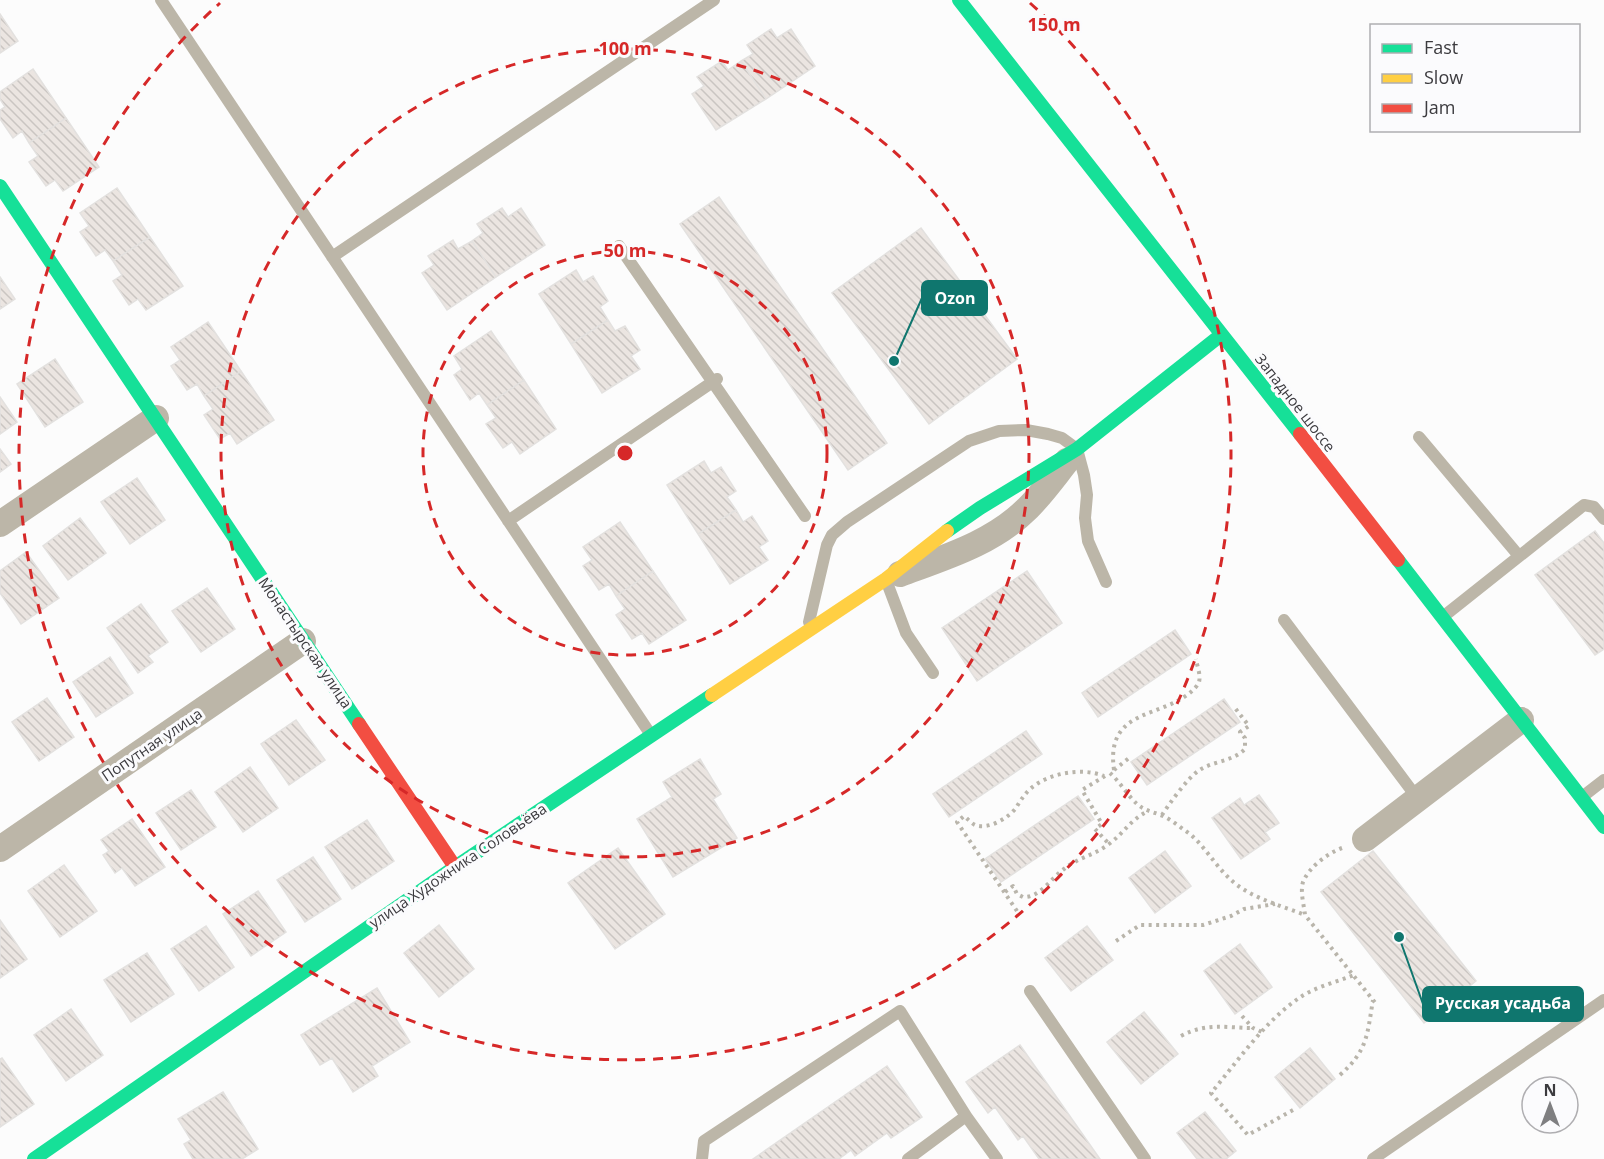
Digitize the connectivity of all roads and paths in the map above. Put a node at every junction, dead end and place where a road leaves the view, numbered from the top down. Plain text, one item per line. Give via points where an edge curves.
1 (161, 0) edge
2 (714, 0) edge
3 (959, 0) edge
4 (1, 188) edge
5 (619, 246) dead end
6 (332, 257) junction
7 (1221, 335) junction
8 (715, 380) junction
9 (156, 418) junction
10 (1419, 437) dead end
11 (1077, 449) junction
12 (805, 516) dead end
13 (1604, 519) edge
14 (508, 521) junction
15 (0, 524) edge
16 (1519, 556) junction
17 (886, 579) junction
18 (1106, 582) dead end
19 (1443, 617) junction
20 (1284, 620) dead end
21 (806, 632) junction
22 (303, 641) junction
23 (1196, 659) dead end
24 (933, 673) dead end
25 (1235, 708) dead end
26 (1521, 720) junction
27 (651, 736) junction
28 (1128, 758) dead end
29 (1112, 771) junction
30 (1104, 776) junction
31 (1604, 780) edge
32 (1582, 798) junction
33 (1418, 799) junction
34 (1148, 812) junction
35 (1162, 816) junction
36 (1604, 827) edge
37 (1365, 839) joint
38 (1109, 844) junction
39 (0, 849) edge
40 (455, 867) junction
41 (1005, 892) junction
42 (1275, 904) junction
43 (1017, 911) dead end
44 (1305, 915) junction
45 (1116, 941) dead end
46 (1354, 975) junction
47 (1030, 991) dead end
48 (1373, 1000) junction
49 (1604, 1000) edge
50 (1377, 1005) dead end
51 (1242, 1016) dead end
52 (1253, 1028) junction
53 (1262, 1032) junction
54 (1181, 1036) dead end
55 (1340, 1075) dead end
56 (1293, 1110) dead end
57 (966, 1116) junction
58 (34, 1159) edge
59 (702, 1159) edge
60 (908, 1159) edge
61 (997, 1159) edge
62 (1145, 1159) edge
63 (1372, 1159) edge

1 - 6 lane
2 - 6 lane
3 - 7 street, Западное шоссе
4 - 9 street, Монастырская улица
5 - 8 lane
6 - 14 lane
7 - 11 street, улица Художника Соловьёва
7 - 19 street, Западное шоссе
8 - 12 lane
8 - 14 lane
9 - 15 street
9 - 22 street, Монастырская улица
10 - 16 lane
11 - 17 street, улица Художника Соловьёва via 1028,508 997,532 962,552
11 - 18 lane via 1086,485 1088,541
11 - 21 lane via 1048,434 999,431 969,441 847,522 827,545
13 - 16 lane via 1594,507 1584,505
14 - 27 lane
16 - 19 lane
17 - 21 street, улица Художника Соловьёва
17 - 24 lane via 906,633
19 - 26 street, Западное шоссе
20 - 33 lane
21 - 27 street, улица Художника Соловьёва
22 - 39 street, Попутная улица
22 - 40 street, Монастырская улица
23 - 29 path via 1198,684 1188,694 1141,715 1122,730 1114,749
25 - 35 path via 1249,726 1240,732 1245,738 1245,749 1240,755 1199,771
26 - 32 street, Западное шоссе
26 - 33 street
27 - 40 street, улица Художника Соловьёва
28 - 29 path
29 - 30 path
29 - 34 path via 1136,803
30 - 38 path via 1082,790 1102,824 1095,829
30 - 41 path via 1094,772 1060,775 1030,789 1002,820 981,825 964,816 957,822
31 - 32 lane
32 - 36 street, Западное шоссе
33 - 37 street
34 - 35 path
34 - 38 path via 1129,823
35 - 42 path via 1201,844 1212,861 1245,891
37 - 44 path via 1332,851 1311,869 1303,882
38 - 41 path via 1075,860 1036,894 1023,897 1013,886
40 - 58 street, улица Художника Соловьёва
41 - 43 path
42 - 44 path
42 - 45 path via 1257,905 1203,925 1140,925
44 - 46 path
46 - 48 path
46 - 53 path via 1300,997
47 - 62 lane
48 - 50 path
48 - 55 path via 1366,1042 1355,1062
49 - 63 lane
51 - 52 path
52 - 53 path
52 - 54 path via 1201,1028
53 - 56 path via 1211,1093 1248,1136
57 - 59 lane via 900,1011 704,1141
57 - 60 lane
57 - 61 lane

